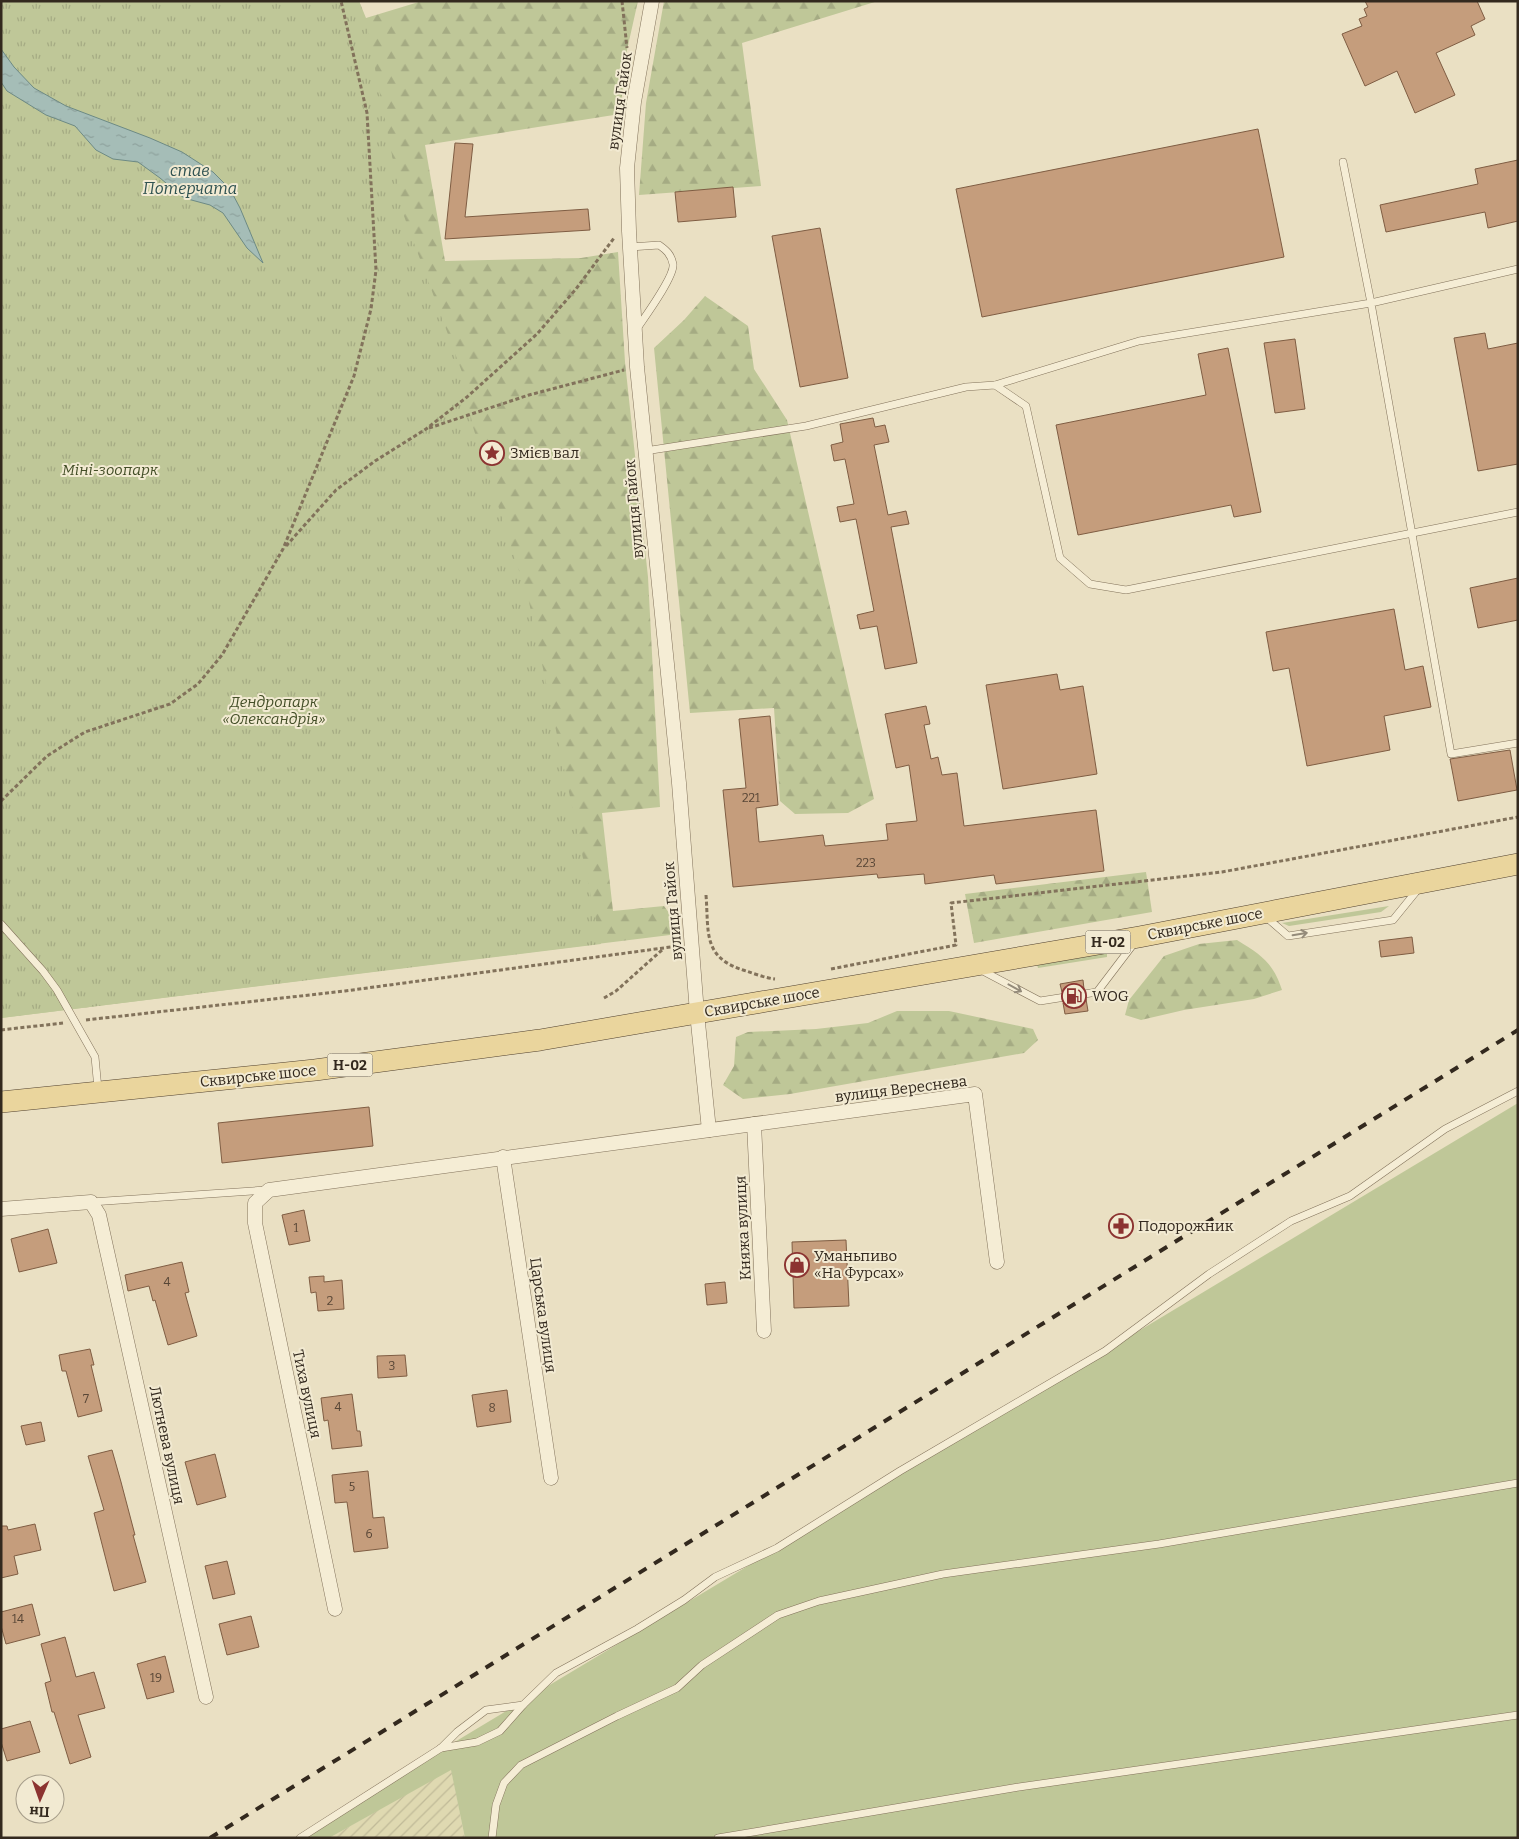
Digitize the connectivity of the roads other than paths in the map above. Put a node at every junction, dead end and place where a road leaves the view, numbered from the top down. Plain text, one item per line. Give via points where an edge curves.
1 (652, 1) edge
2 (1343, 162) dead end
3 (630, 247) junction
4 (1518, 269) edge
5 (1371, 304) junction
6 (635, 332) junction
7 (995, 385) junction
8 (645, 451) junction
9 (1518, 512) edge
10 (1413, 534) junction
11 (1518, 743) edge
12 (1518, 864) edge
13 (1425, 880) junction
14 (1260, 913) junction
15 (1, 924) edge
16 (1139, 937) junction
17 (972, 965) junction
18 (697, 1013) junction
19 (1518, 1091) edge
20 (98, 1092) junction
21 (1, 1102) edge
22 (754, 1124) junction
23 (710, 1130) junction
24 (503, 1157) junction
25 (268, 1190) junction
26 (92, 1202) junction
27 (1, 1209) edge
28 (997, 1262) dead end
29 (764, 1331) dead end
30 (551, 1478) dead end
31 (1518, 1483) edge
32 (335, 1609) dead end
33 (206, 1697) dead end
34 (523, 1705) junction
35 (1518, 1715) edge
36 (441, 1748) junction
37 (300, 1838) edge
38 (492, 1838) edge
39 (718, 1838) edge

1 - 3 street, вулиця Гайок via 634,102 627,168
2 - 5 lane
3 - 6 street, вулиця Гайок
3 - 6 lane via 659,245 668,252 673,266 668,280
4 - 5 lane
5 - 7 lane via 1139,342
5 - 10 lane
6 - 8 street, вулиця Гайок
7 - 8 lane via 966,386 806,426
7 - 10 lane via 1026,406 1060,558 1090,584 1126,590
8 - 18 street, вулиця Гайок via 679,783
9 - 10 lane
10 - 11 lane via 1451,754
12 - 13 main road, Сквирське шосе / Н-02
13 - 14 main road, Сквирське шосе / Н-02
14 -> 13 lane via 1288,936 1393,920
14 - 16 main road, Сквирське шосе / Н-02
15 - 20 lane via 44,971 76,1022 95,1056
16 - 17 main road, Сквирське шосе / Н-02
17 -> 16 lane via 1040,1002 1097,992
17 - 18 main road, Сквирське шосе / Н-02
18 - 20 main road, Сквирське шосе / Н-02 via 520,1043 316,1070
18 - 23 street, вулиця Гайок
19 - 34 lane via 1445,1130 1350,1196 1291,1221 1209,1274 1105,1351 900,1471 777,1548 715,1577 637,1629 556,1673
20 - 21 main road, Сквирське шосе / Н-02
22 - 23 street
22 - 28 street, вулиця Вереснева via 975,1094
22 - 29 street, Княжа вулиця
23 - 24 street
24 - 25 street
24 - 30 street, Царська вулиця
25 - 26 lane
25 - 32 street, Тиха вулиця via 255,1203 255,1224
26 - 27 street
26 - 33 street, Лютнева вулиця via 100,1215
31 - 38 lane via 1159,1544 943,1574 778,1615 702,1665 677,1688 521,1765 504,1783 496,1805
34 - 36 lane via 486,1710
34 - 36 lane via 500,1731 477,1742
35 - 39 lane via 1019,1787
36 - 37 lane

